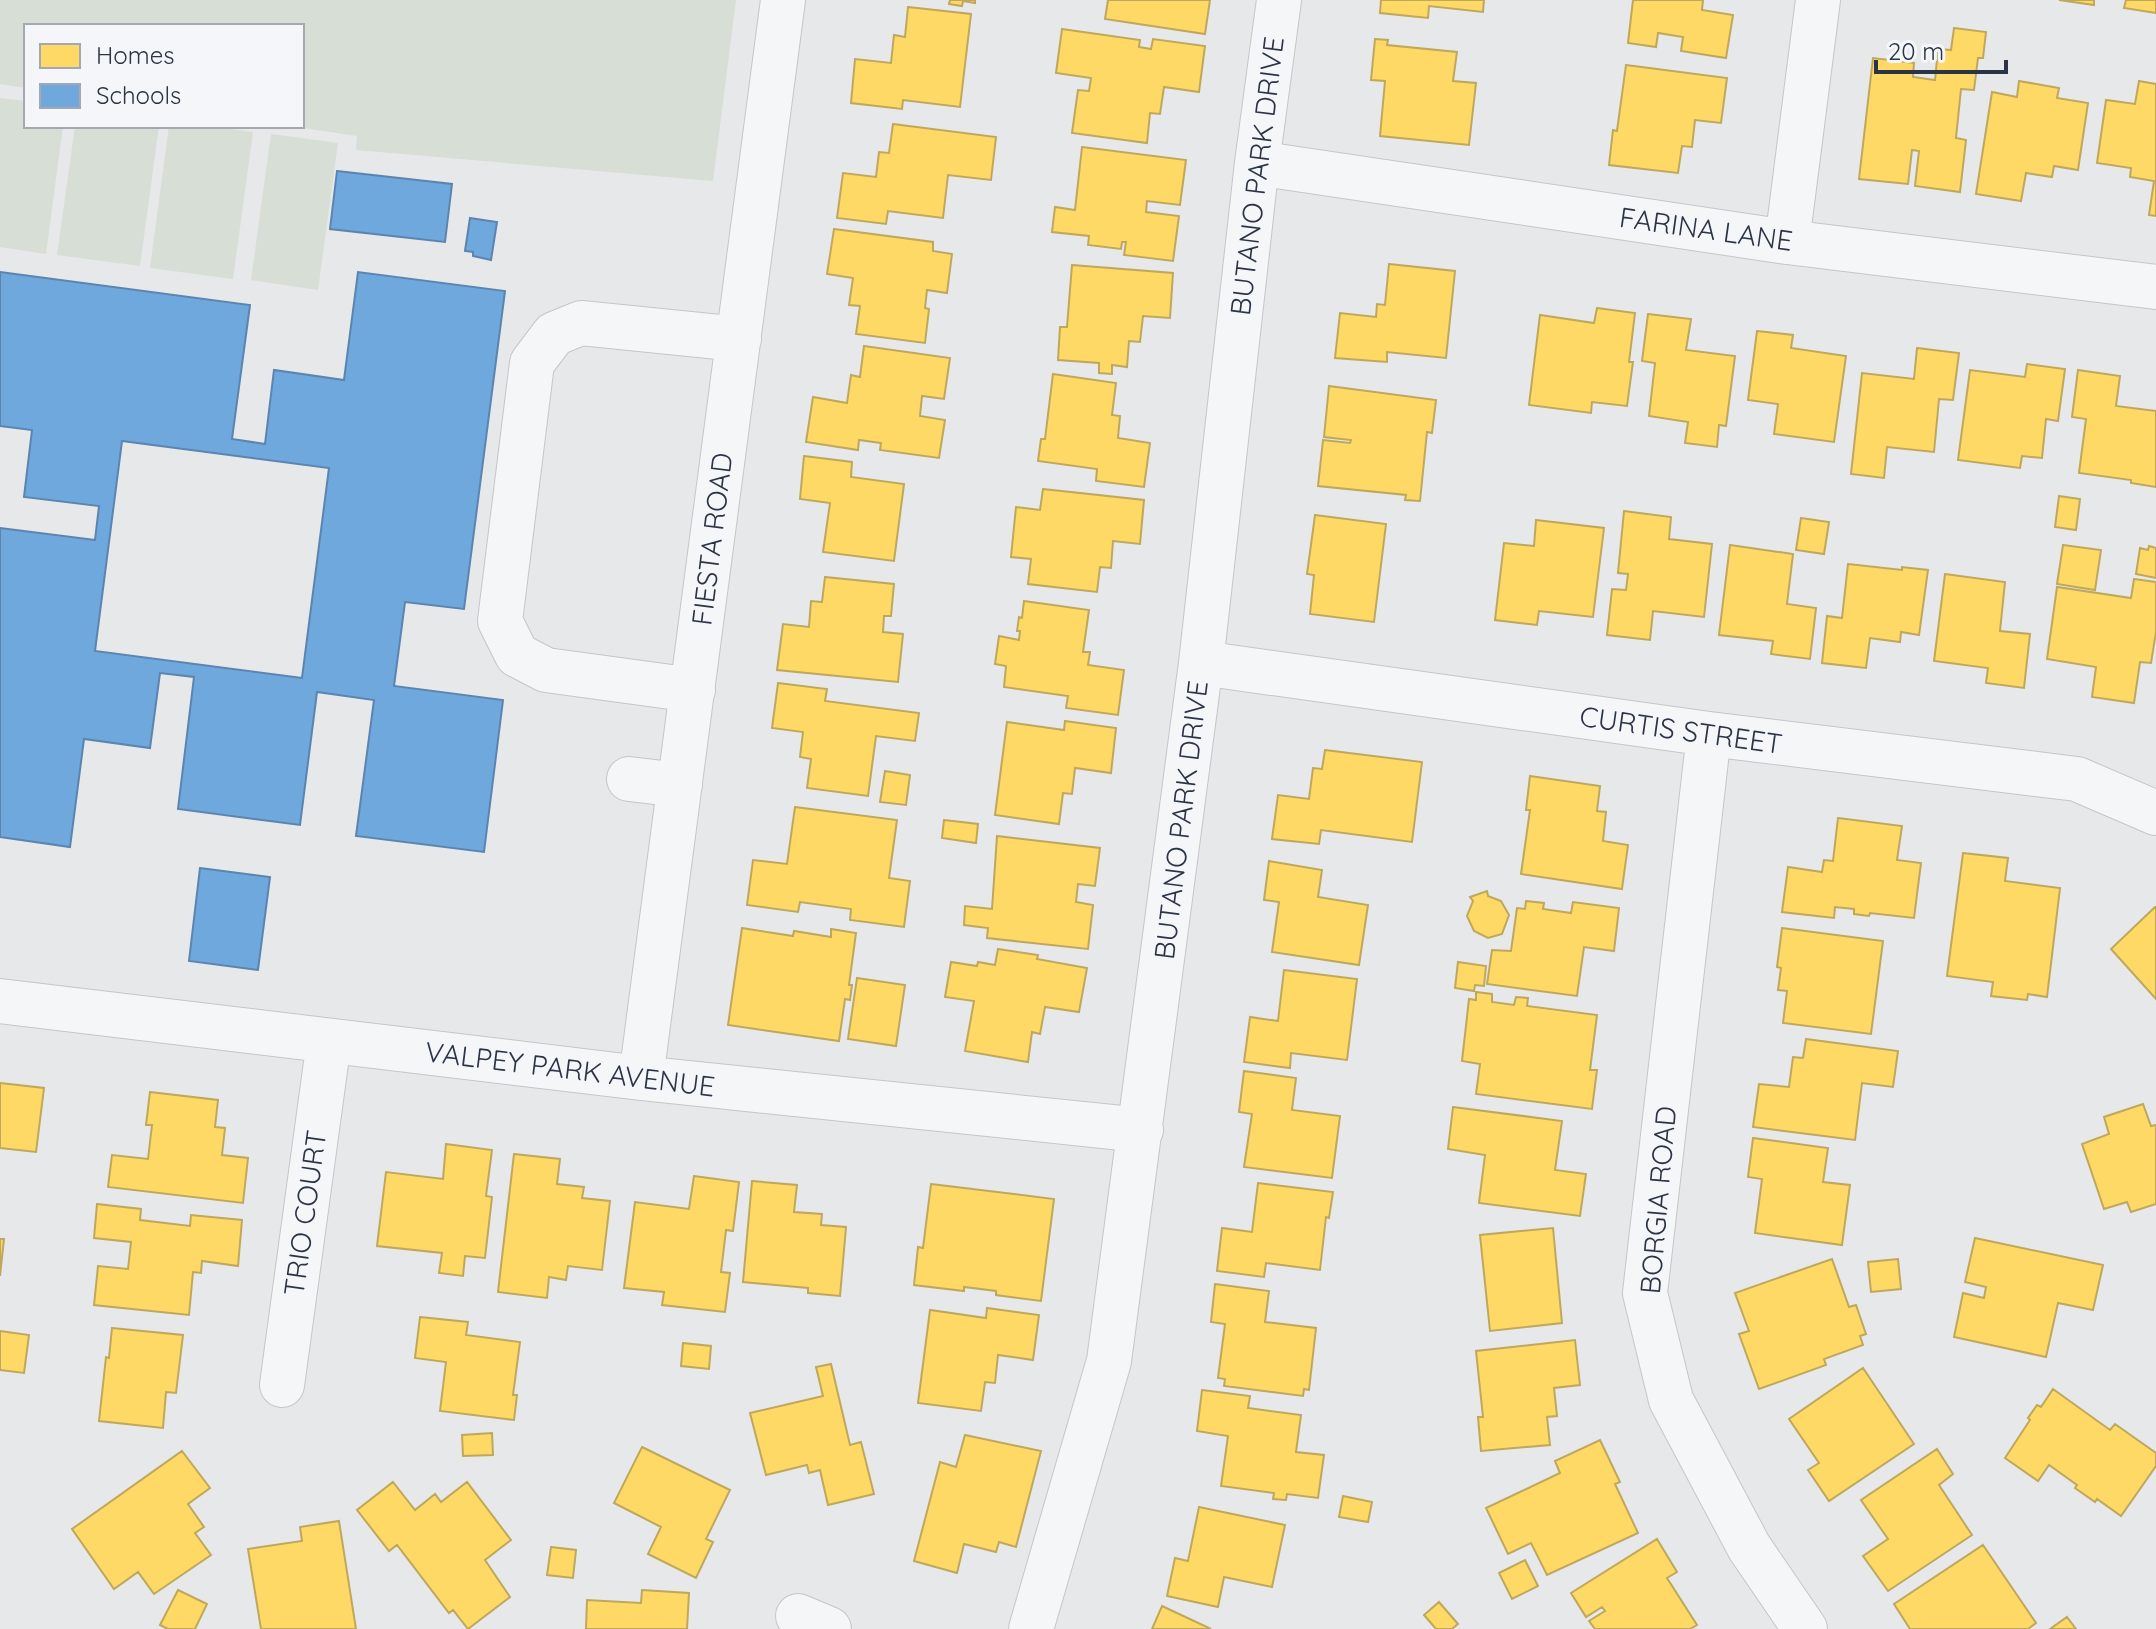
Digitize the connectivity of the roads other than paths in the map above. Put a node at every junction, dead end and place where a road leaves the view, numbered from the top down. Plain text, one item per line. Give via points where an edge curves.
1 (783, 0) edge
2 (1279, 0) edge
3 (1818, 0) edge
4 (1257, 163) junction
5 (1787, 242) junction
6 (2156, 287) edge
7 (739, 339) junction
8 (1201, 663) junction
9 (693, 690) junction
10 (1709, 734) junction
11 (629, 779) dead end
12 (680, 785) junction
13 (2156, 813) edge
14 (0, 1001) edge
15 (329, 1041) junction
16 (641, 1078) junction
17 (1141, 1130) junction
18 (282, 1385) dead end
19 (1031, 1629) edge
20 (1805, 1629) edge

1 - 7 street, FIESTA ROAD
2 - 4 street, BUTANO PARK DRIVE
3 - 5 street
4 - 5 street, FARINA LANE
4 - 8 street, BUTANO PARK DRIVE
5 - 6 street, FARINA LANE
7 - 9 street, FIESTA ROAD
7 - 9 street via 581,323 554,334 532,363 500,621 517,655 546,670
8 - 10 street, CURTIS STREET
8 - 17 street, BUTANO PARK DRIVE
9 - 12 street, FIESTA ROAD
10 - 13 street, CURTIS STREET via 2077,779
10 - 20 street, BORGIA ROAD via 1645,1293 1671,1400 1749,1547
11 - 12 street
12 - 16 street, FIESTA ROAD
14 - 15 street, VALPEY PARK AVENUE
15 - 16 street, VALPEY PARK AVENUE
15 - 18 street, TRIO COURT
16 - 17 street, VALPEY PARK AVENUE
17 - 19 street, BUTANO PARK DRIVE via 1109,1361

